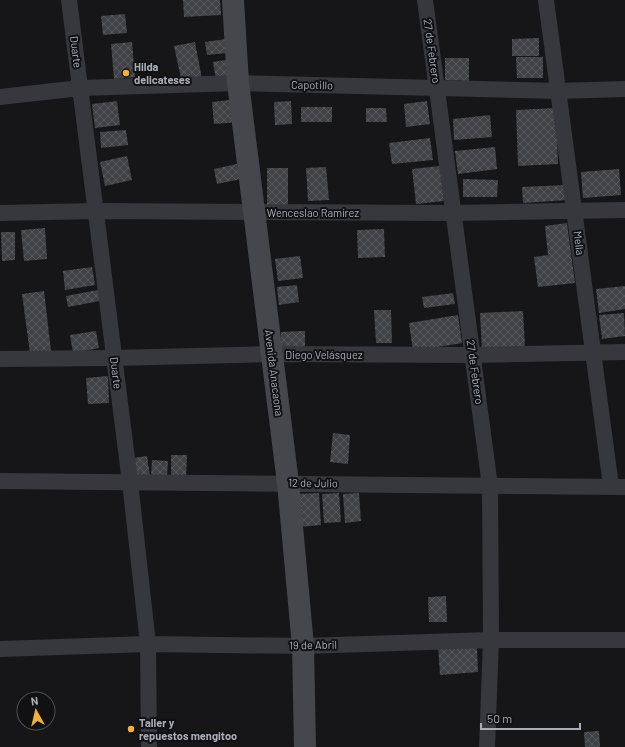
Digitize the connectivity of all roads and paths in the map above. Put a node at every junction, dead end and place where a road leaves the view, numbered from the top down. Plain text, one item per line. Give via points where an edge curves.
1 (69, 0) edge
2 (233, 0) edge
3 (425, 0) edge
4 (546, 0) edge
5 (238, 84) junction
6 (80, 88) junction
7 (437, 88) junction
8 (625, 90) edge
9 (558, 91) junction
10 (0, 97) edge
11 (625, 210) edge
12 (574, 211) junction
13 (96, 212) junction
14 (254, 212) junction
15 (0, 213) edge
16 (453, 213) junction
17 (625, 352) edge
18 (593, 353) junction
19 (272, 354) junction
20 (472, 355) junction
21 (114, 358) junction
22 (0, 359) edge
23 (0, 481) edge
24 (130, 482) junction
25 (288, 483) junction
26 (490, 486) junction
27 (618, 487) edge
28 (490, 640) junction
29 (625, 640) edge
30 (148, 644) junction
31 (303, 646) junction
32 (0, 648) edge
33 (149, 747) edge
34 (305, 747) edge
35 (487, 747) edge

1 - 6 street, Duarte
2 - 5 street, Avenida Anacaona
3 - 7 street, 27 de Febrero
4 - 9 street, Mella
5 - 6 street, Capotillo
5 - 7 street, Capotillo
5 - 14 street, Avenida Anacaona
6 - 10 street, Capotillo
6 - 13 street, Duarte
7 - 9 street, Capotillo
7 - 16 street, 27 de Febrero
8 - 9 street, Capotillo
9 - 12 street, Mella
11 - 12 street, Wenceslao Ramírez
12 - 16 street, Wenceslao Ramírez
12 - 18 street, Mella
13 - 14 street, Wenceslao Ramírez
13 - 15 street, Wenceslao Ramírez
13 - 21 street, Duarte
14 - 16 street, Wenceslao Ramírez
14 - 19 street, Avenida Anacaona
16 - 20 street, 27 de Febrero
17 - 18 street, Diego Velásquez
18 - 20 street, Diego Velásquez
18 - 27 street, Mella
19 - 20 street, Diego Velásquez
19 - 21 street, Diego Velásquez
19 - 25 street, Avenida Anacaona
20 - 26 street, 27 de Febrero
21 - 22 street, Diego Velásquez
21 - 24 street, Duarte
23 - 24 street, 12 de Julio
24 - 25 street, 12 de Julio
24 - 30 street, Duarte
25 - 26 street, 12 de Julio
25 - 31 street, Avenida Anacaona
26 - 27 street, 12 de Julio
26 - 28 street, 27 de Febrero
28 - 29 street, 19 de Abril
28 - 31 street, 19 de Abril
28 - 35 street, 27 de Febrero
30 - 31 street, 19 de Abril
30 - 32 street, 19 de Abril
30 - 33 street, Duarte
31 - 34 street, Avenida Anacaona

